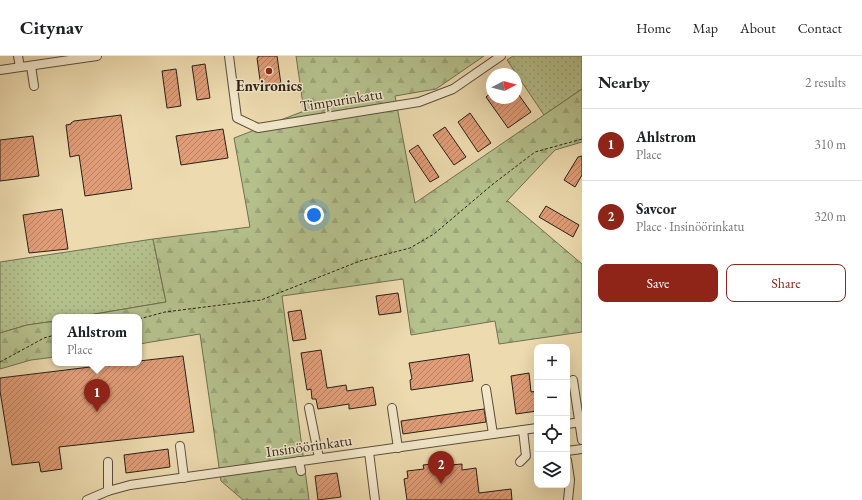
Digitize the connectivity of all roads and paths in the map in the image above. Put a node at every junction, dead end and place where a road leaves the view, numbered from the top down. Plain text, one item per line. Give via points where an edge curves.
1 (18, 56) edge
2 (97, 56) edge
3 (229, 56) edge
4 (501, 56) edge
5 (32, 66) junction
6 (20, 67) junction
7 (0, 70) edge
8 (34, 86) dead end
9 (582, 138) edge
10 (142, 318) edge
11 (52, 336) edge
12 (0, 362) edge
13 (573, 380) dead end
14 (486, 390) dead end
15 (309, 408) dead end
16 (392, 408) dead end
17 (581, 422) edge
18 (570, 424) edge
19 (534, 428) edge
20 (523, 430) junction
21 (493, 434) junction
22 (582, 440) edge
23 (180, 446) dead end
24 (398, 448) junction
25 (582, 449) edge
26 (570, 451) edge
27 (369, 452) junction
28 (319, 458) junction
29 (299, 461) junction
30 (108, 462) dead end
31 (520, 462) dead end
32 (301, 471) dead end
33 (184, 478) junction
34 (569, 488) edge
35 (108, 491) junction
36 (87, 500) edge
37 (375, 500) edge
38 (568, 500) edge

1 - 6 street
2 - 5 street
3 - 4 street, Timpurinkatu via 237,118 258,128 419,102 453,89
5 - 6 street
5 - 8 street
6 - 7 street
9 - 10 path via 535,152 434,234 410,248 360,261 261,300 165,312
11 - 12 path
13 - 17 street
14 - 21 street
15 - 28 street
16 - 24 street
17 - 18 street
17 - 22 street
19 - 20 street, Insinöörinkatu
20 - 21 street, Insinöörinkatu
20 - 31 street via 526,456
21 - 24 street, Insinöörinkatu
23 - 33 street
24 - 27 street, Insinöörinkatu
25 - 26 street
27 - 28 street, Insinöörinkatu
27 - 37 street
28 - 29 street, Insinöörinkatu
29 - 32 street
29 - 33 street, Insinöörinkatu
30 - 35 street
33 - 35 street, Insinöörinkatu via 130,485
34 - 38 street
35 - 36 street, Insinöörinkatu

